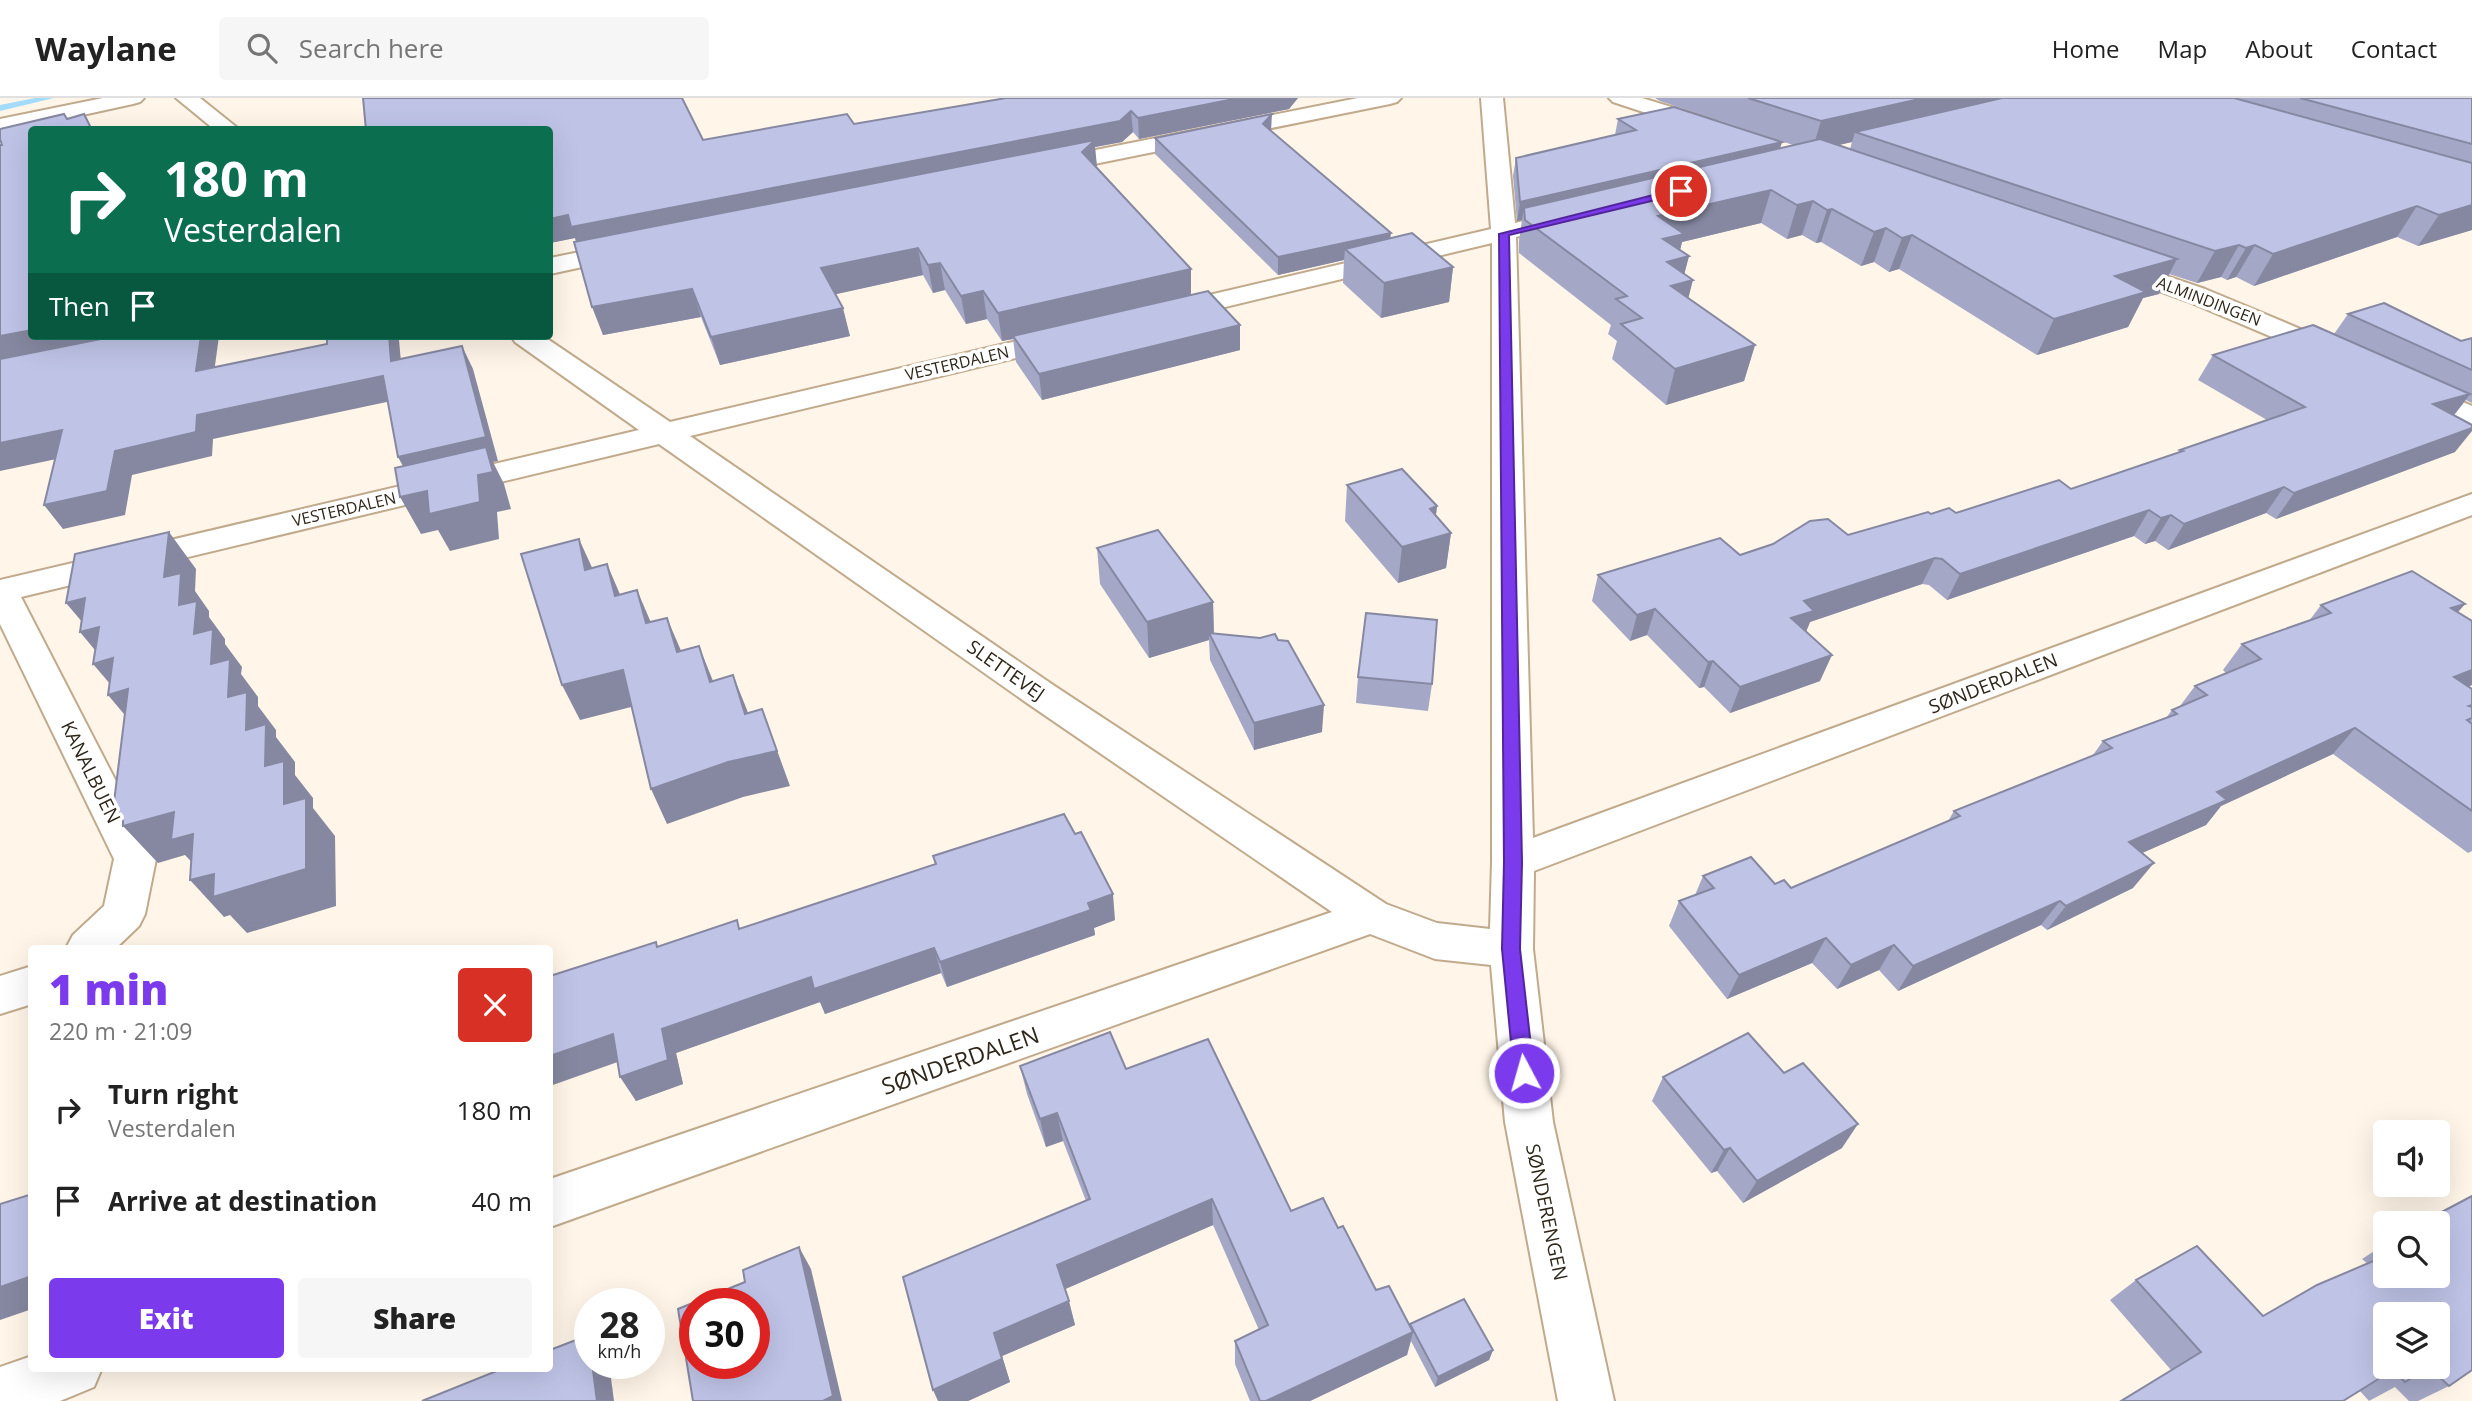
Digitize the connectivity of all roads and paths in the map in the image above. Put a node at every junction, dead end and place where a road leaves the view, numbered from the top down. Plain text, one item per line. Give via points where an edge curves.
1 (133, 98) edge
2 (187, 98) edge
3 (1390, 98) edge
4 (1492, 98) edge
5 (1620, 98) edge
6 (0, 126) edge
7 (224, 126) edge
8 (1734, 134) edge
9 (1024, 171) edge
10 (1597, 211) edge
11 (1504, 234) junction
12 (644, 247) edge
13 (2093, 259) edge
14 (553, 265) edge
15 (1139, 320) edge
16 (1085, 333) edge
17 (531, 340) edge
18 (2359, 365) edge
19 (2384, 376) edge
20 (2472, 417) edge
21 (666, 432) junction
22 (2472, 504) edge
23 (0, 591) edge
24 (1513, 862) junction
25 (1371, 916) junction
26 (91, 945) edge
27 (1511, 949) junction
28 (28, 986) edge
29 (0, 995) edge
30 (553, 1202) edge
31 (64, 1372) edge
32 (0, 1395) edge
33 (1586, 1401) edge

1 - 6 street
2 - 7 street
3 - 9 street
4 - 11 street, SØNDERENGEN
5 - 8 street
10 - 11 street
11 - 15 street
11 - 24 street, SØNDERENGEN
12 - 14 street
13 - 18 street, ALMINDINGEN via 2209,300
16 - 21 street, VESTERDALEN
17 - 21 street, SLETTEVEJ
19 - 20 street
21 - 23 street, VESTERDALEN
21 - 25 street, SLETTEVEJ via 1040,694
22 - 24 street, SØNDERDALEN
23 - 26 street, KANALBUEN via 135,859 124,914
24 - 27 street, SØNDERENGEN
25 - 27 street, SLETTEVEJ via 1435,941
25 - 30 street, SØNDERDALEN
27 - 33 street, SØNDERENGEN via 1529,1122
28 - 29 street
31 - 32 street

